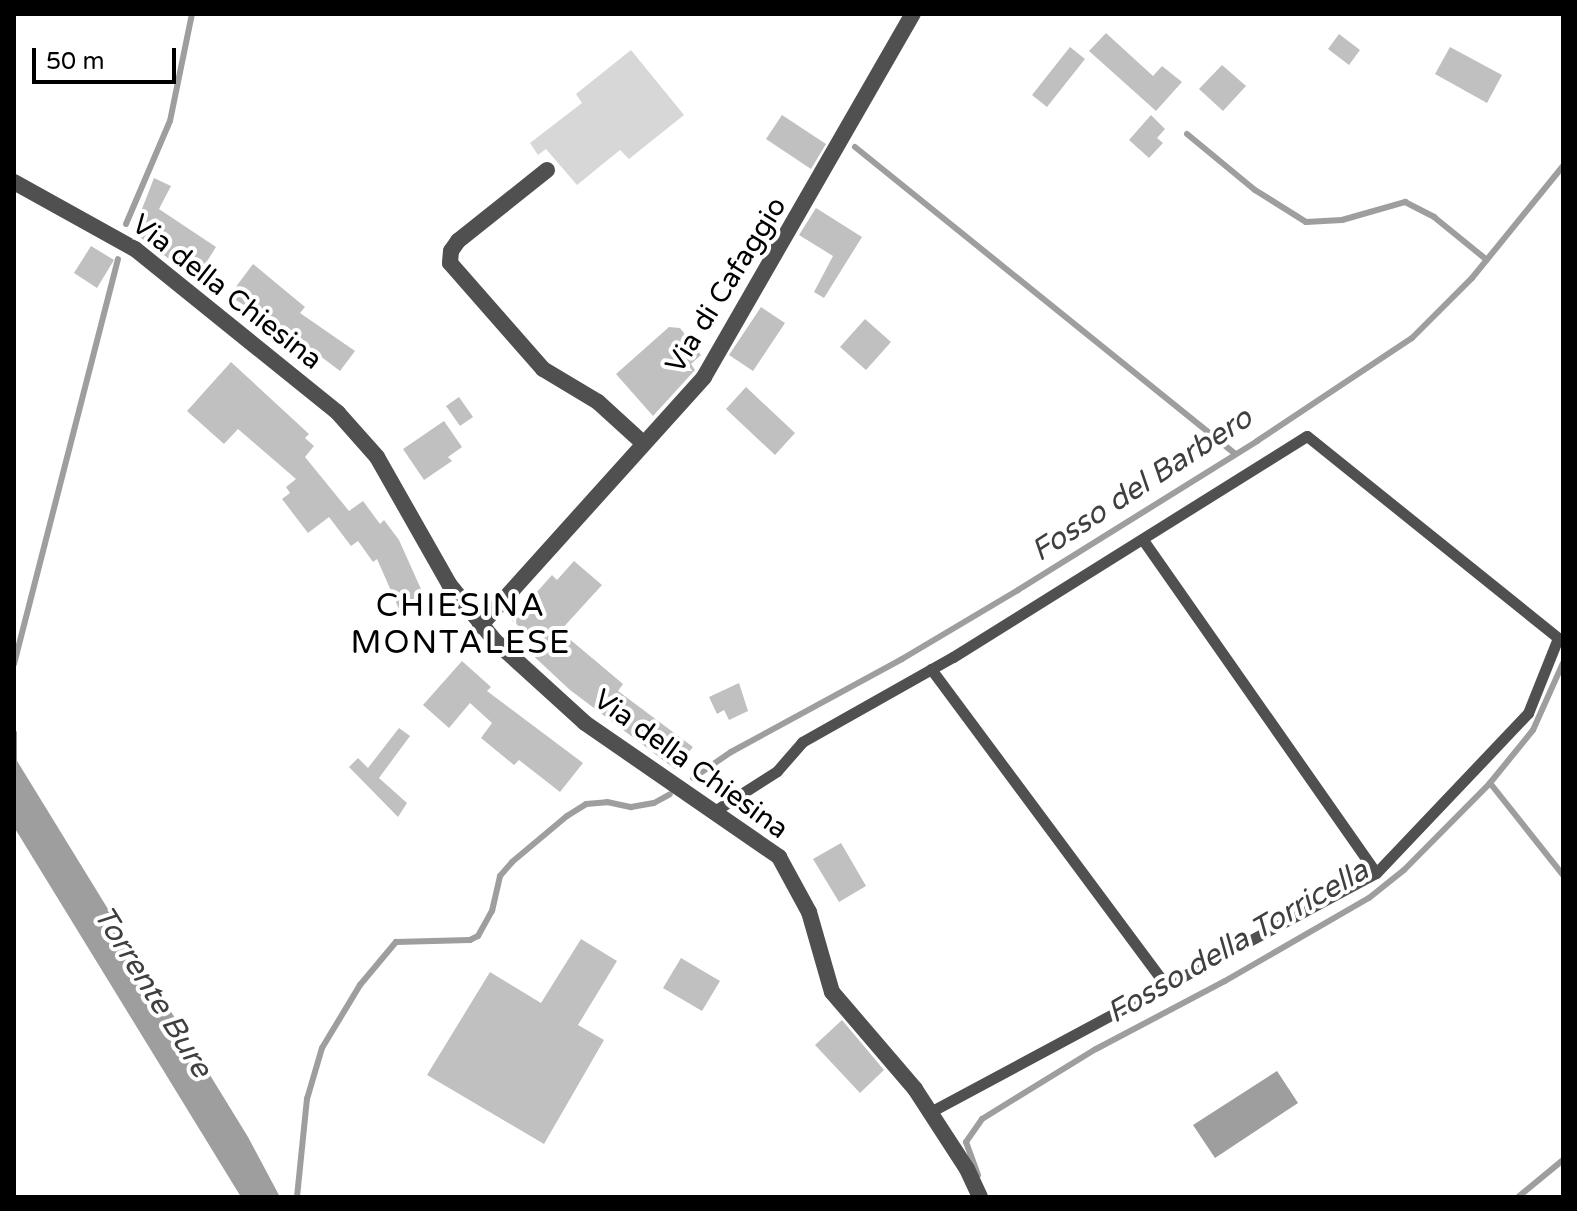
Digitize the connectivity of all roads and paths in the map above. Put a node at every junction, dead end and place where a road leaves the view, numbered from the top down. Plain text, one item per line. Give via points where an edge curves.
1 (913, 14) edge
2 (547, 170) dead end
3 (14, 182) edge
4 (643, 443) junction
5 (1143, 540) junction
6 (480, 626) junction
7 (931, 669) junction
8 (713, 812) junction
9 (1376, 873) junction
10 (1166, 986) junction
11 (930, 1112) junction
12 (980, 1197) edge

1 - 4 street, Via di Cafaggio via 704,377
2 - 4 street via 462,236 450,263 543,369 598,402
3 - 6 street, Via della Chiesina via 135,249 351,425 377,457 449,584
4 - 6 street, Via di Cafaggio
5 - 7 lane
5 - 9 lane
5 - 9 lane via 1307,436 1558,638 1528,713
6 - 8 street, Via della Chiesina via 585,723
7 - 8 lane via 802,742 777,771
7 - 10 lane
8 - 11 street, Via della Chiesina via 779,857 809,912 832,992
9 - 10 lane
10 - 11 lane
11 - 12 street, Via della Chiesina

